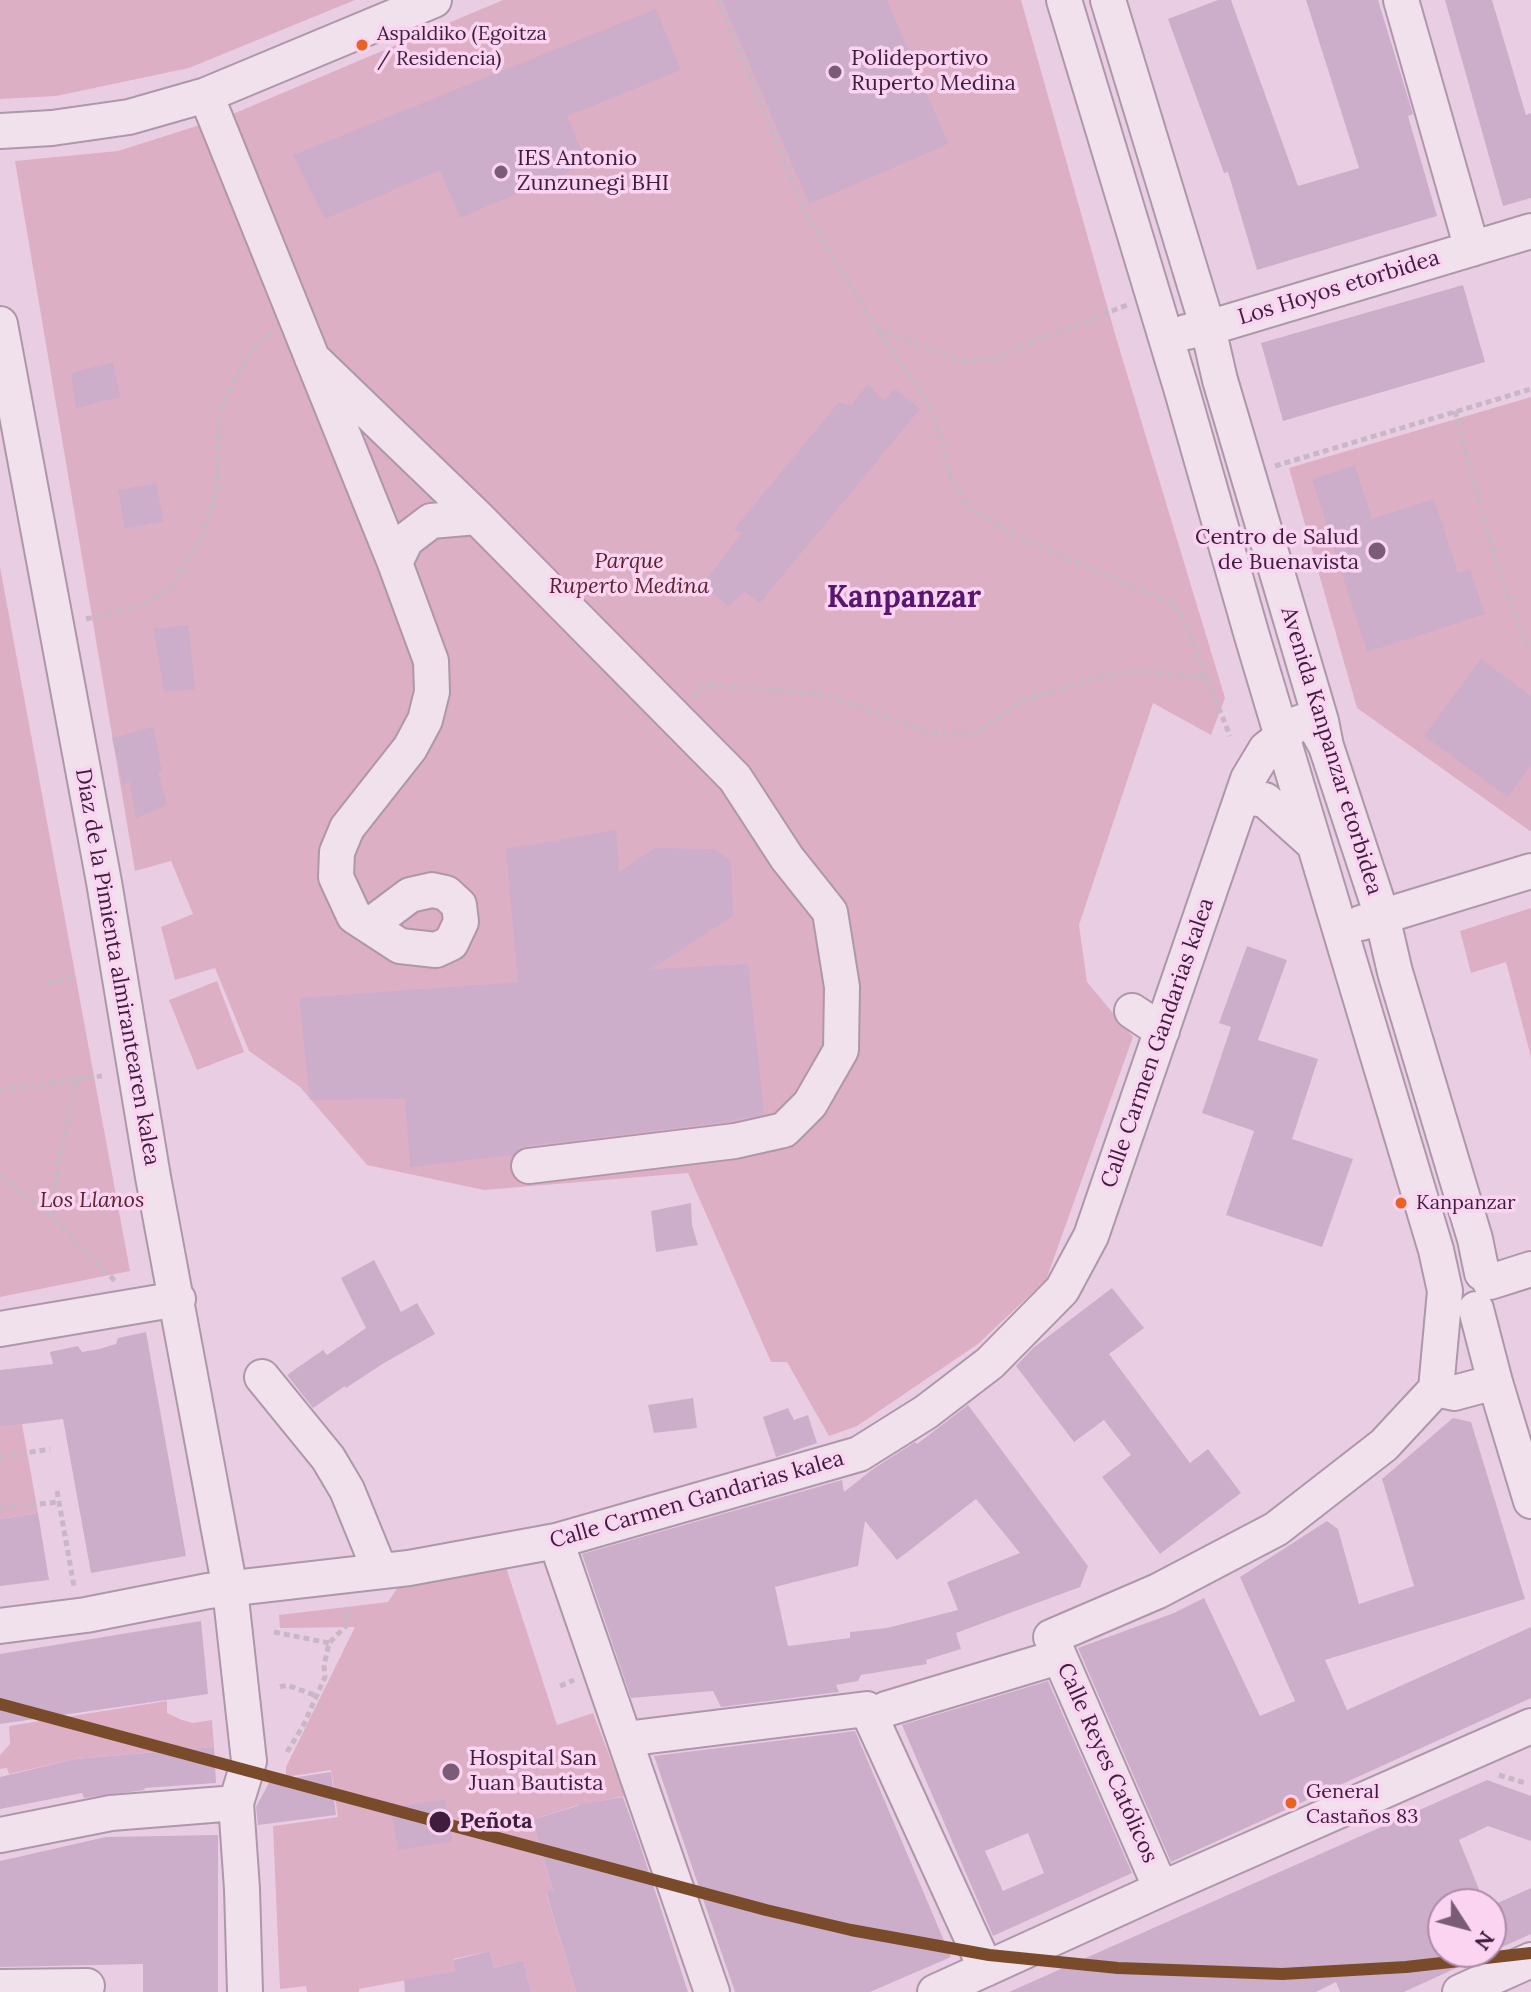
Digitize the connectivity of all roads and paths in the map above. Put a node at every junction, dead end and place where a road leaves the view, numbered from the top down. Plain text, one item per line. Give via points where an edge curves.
1 (434, 0) edge
2 (718, 0) edge
3 (1064, 0) edge
4 (1108, 0) edge
5 (1401, 0) edge
6 (206, 95) junction
7 (4, 133) edge
8 (1531, 231) edge
9 (1472, 249) junction
10 (1144, 305) junction
11 (0, 324) edge
12 (876, 328) junction
13 (1208, 328) junction
14 (273, 332) dead end
15 (312, 358) junction
16 (1531, 389) edge
17 (1455, 411) junction
18 (1270, 468) dead end
19 (477, 517) junction
20 (395, 563) junction
21 (80, 620) dead end
22 (1531, 650) edge
23 (1205, 677) junction
24 (692, 700) dead end
25 (1230, 736) dead end
26 (1282, 737) junction
27 (1326, 746) junction
28 (1243, 797) junction
29 (1320, 860) junction
30 (1531, 871) edge
31 (1382, 916) junction
32 (370, 925) dead end
33 (1341, 930) junction
34 (75, 977) dead end
35 (47, 983) dead end
36 (1132, 1011) dead end
37 (1162, 1031) junction
38 (102, 1076) dead end
39 (77, 1079) junction
40 (0, 1090) edge
41 (529, 1166) dead end
42 (0, 1175) edge
43 (52, 1217) junction
44 (1531, 1269) edge
45 (116, 1281) dead end
46 (1467, 1289) junction
47 (178, 1299) junction
48 (0, 1329) edge
49 (262, 1377) dead end
50 (1495, 1382) junction
51 (1436, 1389) junction
52 (50, 1449) dead end
53 (0, 1457) edge
54 (57, 1491) dead end
55 (1531, 1501) edge
56 (59, 1502) junction
57 (0, 1508) edge
58 (556, 1541) junction
59 (380, 1571) junction
60 (230, 1589) junction
61 (76, 1595) dead end
62 (347, 1607) dead end
63 (0, 1626) edge
64 (274, 1632) dead end
65 (329, 1643) junction
66 (1048, 1649) junction
67 (280, 1687) dead end
68 (317, 1696) junction
69 (886, 1709) dead end
70 (1525, 1736) edge
71 (625, 1739) junction
72 (287, 1752) dead end
73 (236, 1803) junction
74 (0, 1835) edge
75 (1161, 1889) junction
76 (1531, 1960) edge
77 (986, 1969) junction
78 (87, 1986) dead end
79 (0, 1987) edge
80 (245, 1992) edge
81 (712, 1992) edge
82 (935, 1992) edge
83 (1460, 1992) edge

1 - 6 street
2 - 12 path via 804,210
3 - 10 street, Avenida Kanpanzar etorbidea
4 - 13 street, Avenida Kanpanzar etorbidea
5 - 9 street
6 - 7 street via 129,117
6 - 15 street
8 - 9 street, Los Hoyos etorbidea
9 - 13 street, Los Hoyos etorbidea
10 - 12 path via 993,358 966,362
10 - 13 street, Los Hoyos etorbidea via 1187,333
10 - 26 street, Avenida Kanpanzar etorbidea
11 - 47 street, Díaz de la Pimienta almirantearen kalea
12 - 23 path via 928,401 950,478 970,509 1014,535 1175,605
13 - 27 street, Avenida Kanpanzar etorbidea
14 - 21 path via 251,350 220,408 217,488 201,537 171,588 139,606
15 - 19 street
15 - 20 street
16 - 17 path
17 - 18 path
17 - 22 path via 1498,570
19 - 20 street via 431,521 406,540
19 - 41 street via 735,778 830,912 842,987 841,1050 810,1104 784,1130 735,1141
20 - 32 street via 431,661 432,692 410,748 347,828 337,852 336,877 348,907
23 - 24 path via 1139,671 1100,677 1020,702 975,734 932,733 825,695 706,684
23 - 25 path
26 - 27 street via 1311,719
26 - 28 street, Calle Carmen Gandarias kalea via 1266,749
26 - 29 street, Avenida Kanpanzar etorbidea
27 - 31 street, Avenida Kanpanzar etorbidea
28 - 29 street via 1265,800
28 - 37 street, Calle Carmen Gandarias kalea
29 - 33 street, Avenida Kanpanzar etorbidea
30 - 31 street
31 - 33 street
31 - 46 street, Avenida Kanpanzar etorbidea via 1475,1239
33 - 46 street, Avenida Kanpanzar etorbidea via 1445,1291
34 - 35 path
36 - 37 street
37 - 58 street, Calle Carmen Gandarias kalea via 1091,1236 1062,1290 990,1363 859,1454
38 - 39 path
39 - 40 path
39 - 43 path
42 - 43 path
43 - 45 path
44 - 46 street
46 - 50 street
46 - 51 street
47 - 48 street
47 - 60 street, Díaz de la Pimienta almirantearen kalea
49 - 59 street via 328,1458
50 - 51 street via 1454,1393
50 - 55 street
51 - 66 street via 1384,1445 1276,1529
52 - 53 path
54 - 56 path
56 - 57 path
56 - 61 path
58 - 59 street, Calle Carmen Gandarias kalea
58 - 71 street
59 - 60 street, Calle Carmen Gandarias kalea
60 - 63 street, Calle Carmen Gandarias kalea
60 - 73 street, Díaz de la Pimienta almirantearen kalea via 249,1761
62 - 65 path via 346,1626
64 - 65 path
65 - 68 path
66 - 69 street
66 - 75 street, Calle Reyes Católicos
67 - 68 path
68 - 72 path
70 - 75 street
71 - 77 street via 867,1709
71 - 81 street
73 - 74 street via 111,1813
73 - 80 street, Díaz de la Pimienta almirantearen kalea
75 - 77 street
76 - 83 street
77 - 82 street
78 - 79 street

